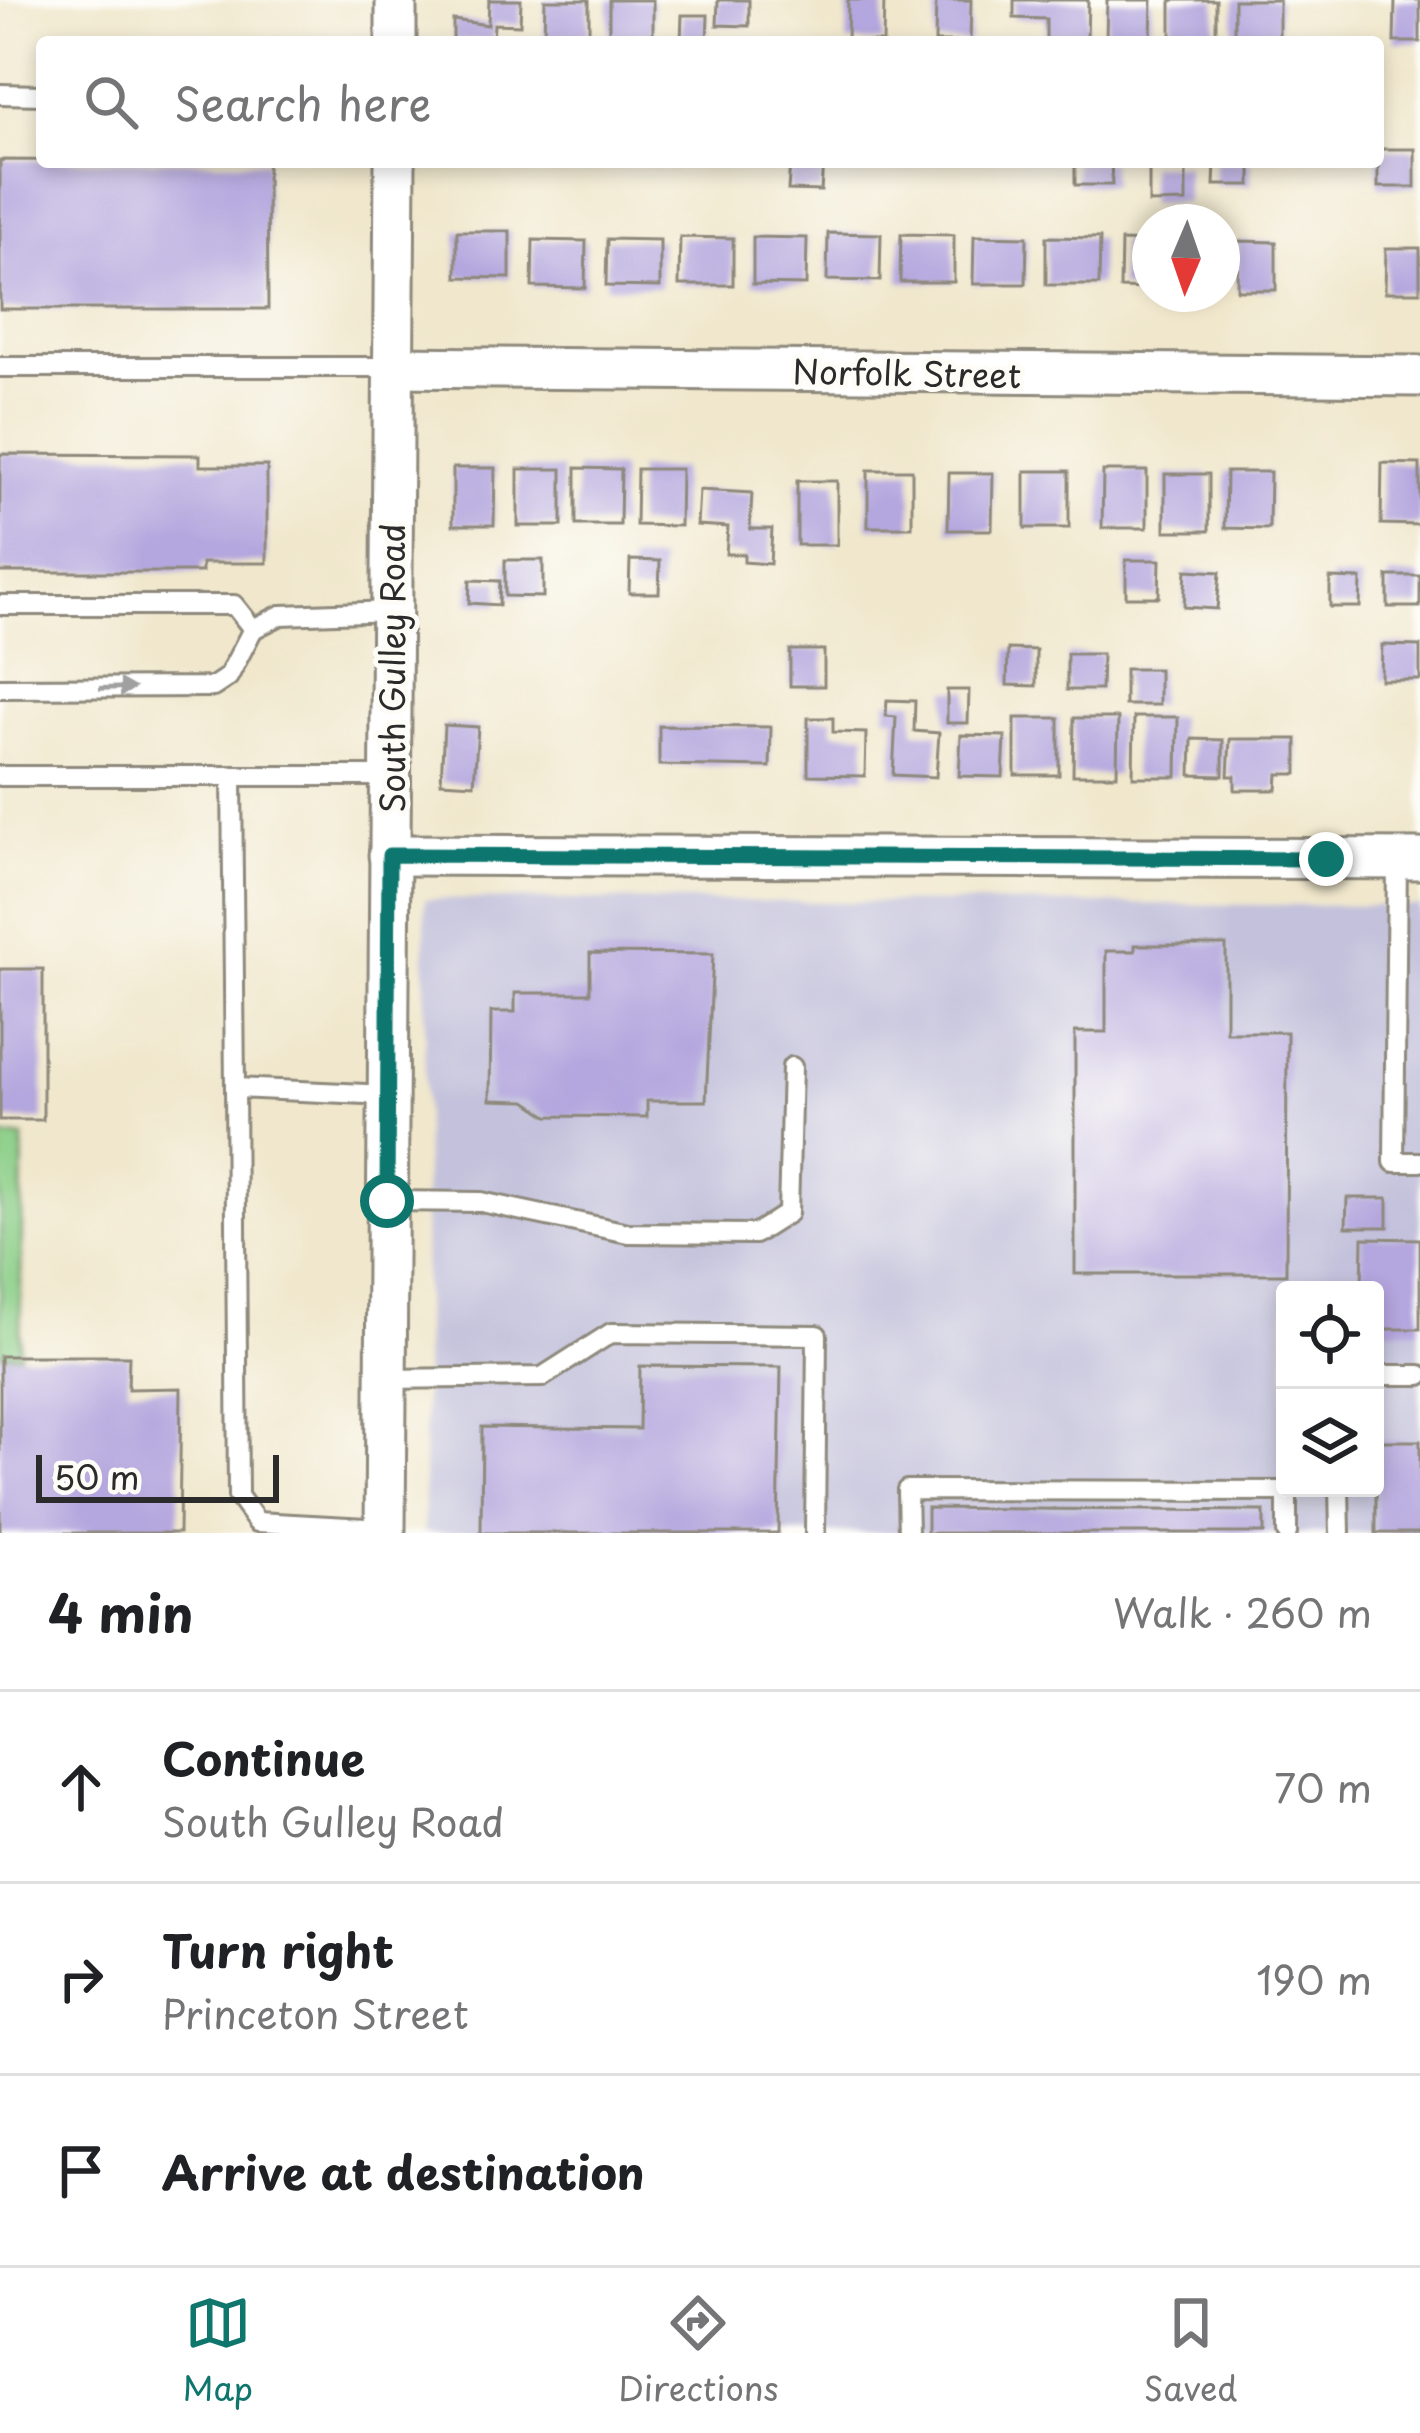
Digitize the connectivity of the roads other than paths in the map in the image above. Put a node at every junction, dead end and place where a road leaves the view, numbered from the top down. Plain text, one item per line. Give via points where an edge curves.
1 (396, 0) edge
2 (396, 36) edge
3 (0, 94) edge
4 (36, 95) edge
5 (395, 168) edge
6 (0, 367) edge
7 (393, 368) junction
8 (1420, 376) edge
9 (0, 604) edge
10 (392, 611) junction
11 (253, 629) junction
12 (0, 688) edge
13 (0, 776) edge
14 (232, 776) junction
15 (390, 776) junction
16 (389, 855) junction
17 (1408, 860) edge
18 (792, 1067) dead end
19 (236, 1088) junction
20 (388, 1095) junction
21 (1420, 1162) edge
22 (387, 1201) junction
23 (1420, 1375) edge
24 (1384, 1376) edge
25 (385, 1379) junction
26 (1339, 1497) edge
27 (255, 1528) edge
28 (385, 1531) edge
29 (815, 1533) edge
30 (908, 1533) edge
31 (1287, 1533) edge
32 (1340, 1533) edge

1 - 2 street
3 - 4 lane
5 - 7 street, South Gulley Road
6 - 7 lane
7 - 8 street, Norfolk Street
7 - 10 street, South Gulley Road
9 - 11 lane via 234,605
10 - 11 lane via 280,615
10 - 15 street, South Gulley Road
12 -> 11 lane via 213,687 228,677
13 - 14 lane
14 - 15 lane
14 - 19 lane
15 - 16 street, South Gulley Road
16 - 17 street
16 - 20 street, South Gulley Road
17 - 21 lane via 1394,1162
18 - 22 lane via 788,1213 754,1234 628,1233 482,1202
19 - 20 lane
19 - 27 lane via 238,1496
20 - 22 street, South Gulley Road
22 - 25 street, South Gulley Road
23 - 24 lane
25 - 28 street, South Gulley Road
25 - 29 lane via 542,1377 611,1334 817,1335
26 - 32 lane
27 - 28 lane
30 - 31 lane via 907,1490 1287,1491

